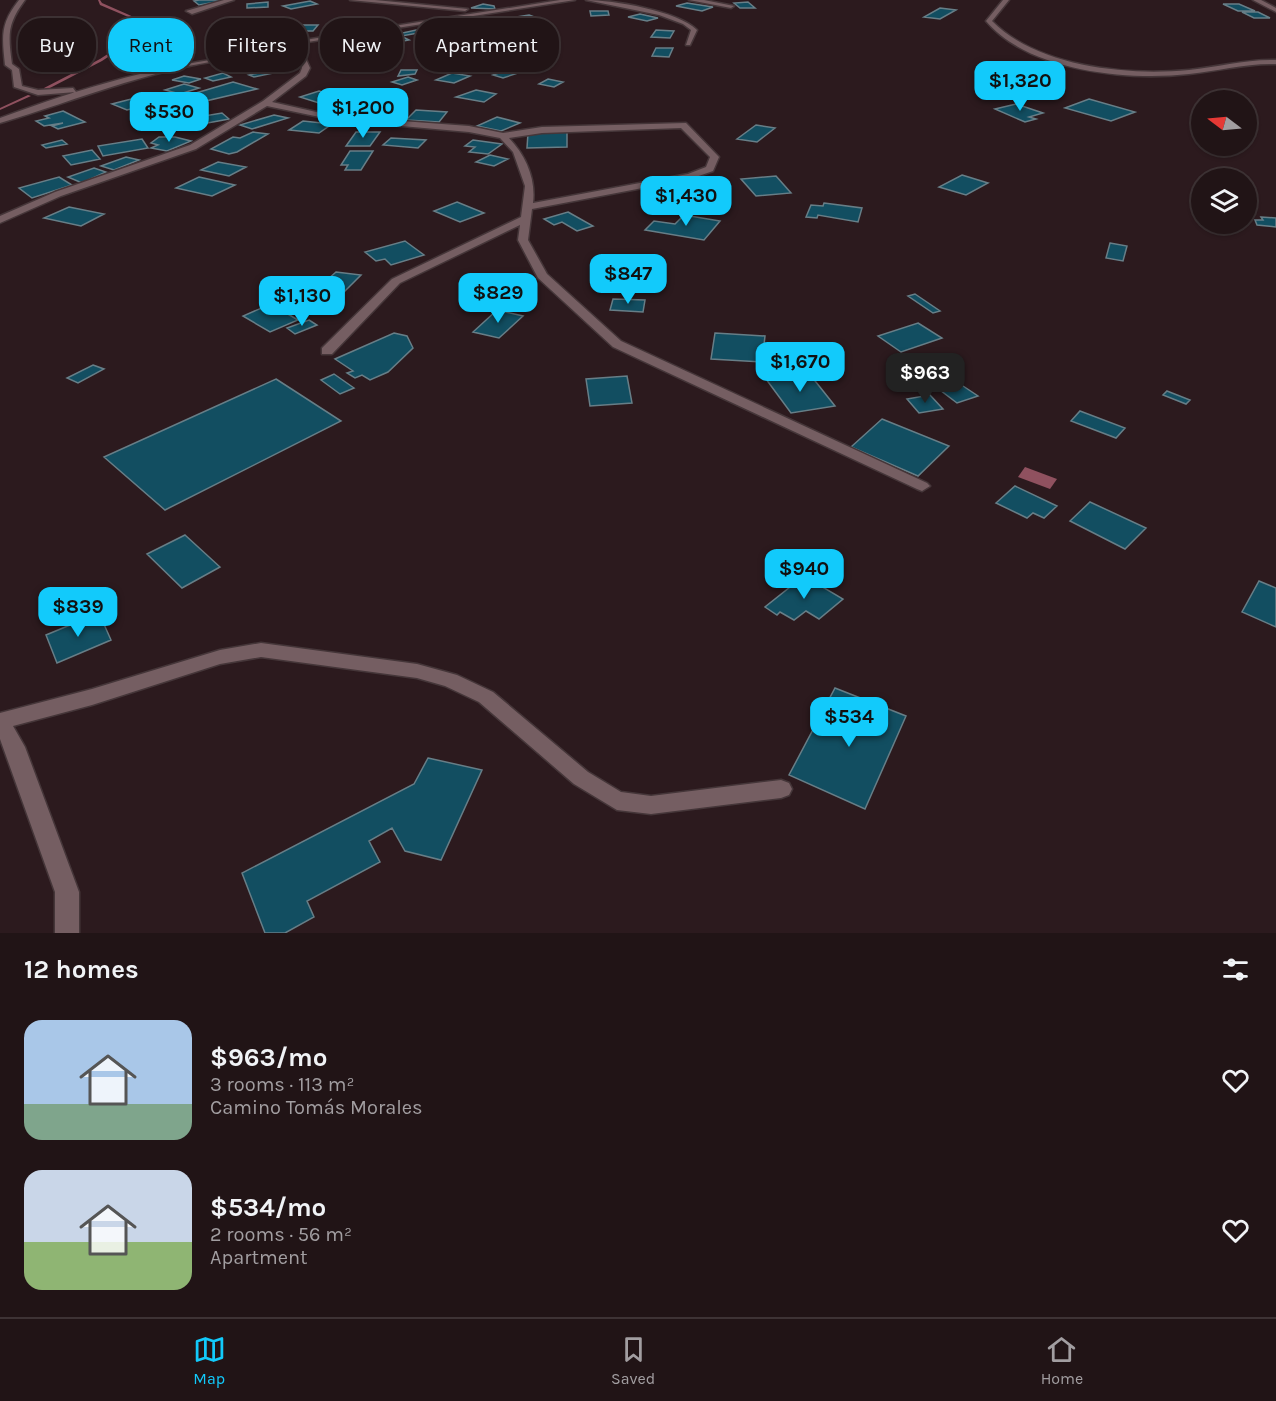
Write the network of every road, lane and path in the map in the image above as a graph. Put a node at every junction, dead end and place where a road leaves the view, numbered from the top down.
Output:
1 (22, 0) edge
2 (231, 0) edge
3 (352, 0) edge
4 (572, 0) edge
5 (589, 0) edge
6 (692, 0) edge
7 (1006, 0) edge
8 (1256, 0) edge
9 (731, 6) dead end
10 (1276, 10) edge
11 (192, 12) dead end
12 (485, 13) junction
13 (308, 39) edge
14 (688, 44) dead end
15 (6, 60) edge
16 (206, 60) joint
17 (1276, 62) edge
18 (0, 67) edge
19 (304, 72) edge
20 (266, 103) junction
21 (0, 121) edge
22 (503, 136) junction
23 (527, 213) junction
24 (0, 220) edge
25 (327, 351) dead end
26 (922, 486) dead end
27 (0, 721) edge
28 (781, 789) dead end
29 (67, 933) edge

1 - 15 street
2 - 11 street
3 - 12 street
4 - 12 street
5 - 14 street
6 - 9 street
7 - 17 street
8 - 10 street
12 - 13 street
15 - 16 street
15 - 18 street
16 - 21 street
19 - 20 street
20 - 22 street
20 - 24 street
22 - 23 street
22 - 23 street
23 - 25 street
23 - 26 street
27 - 28 street
27 - 29 street

